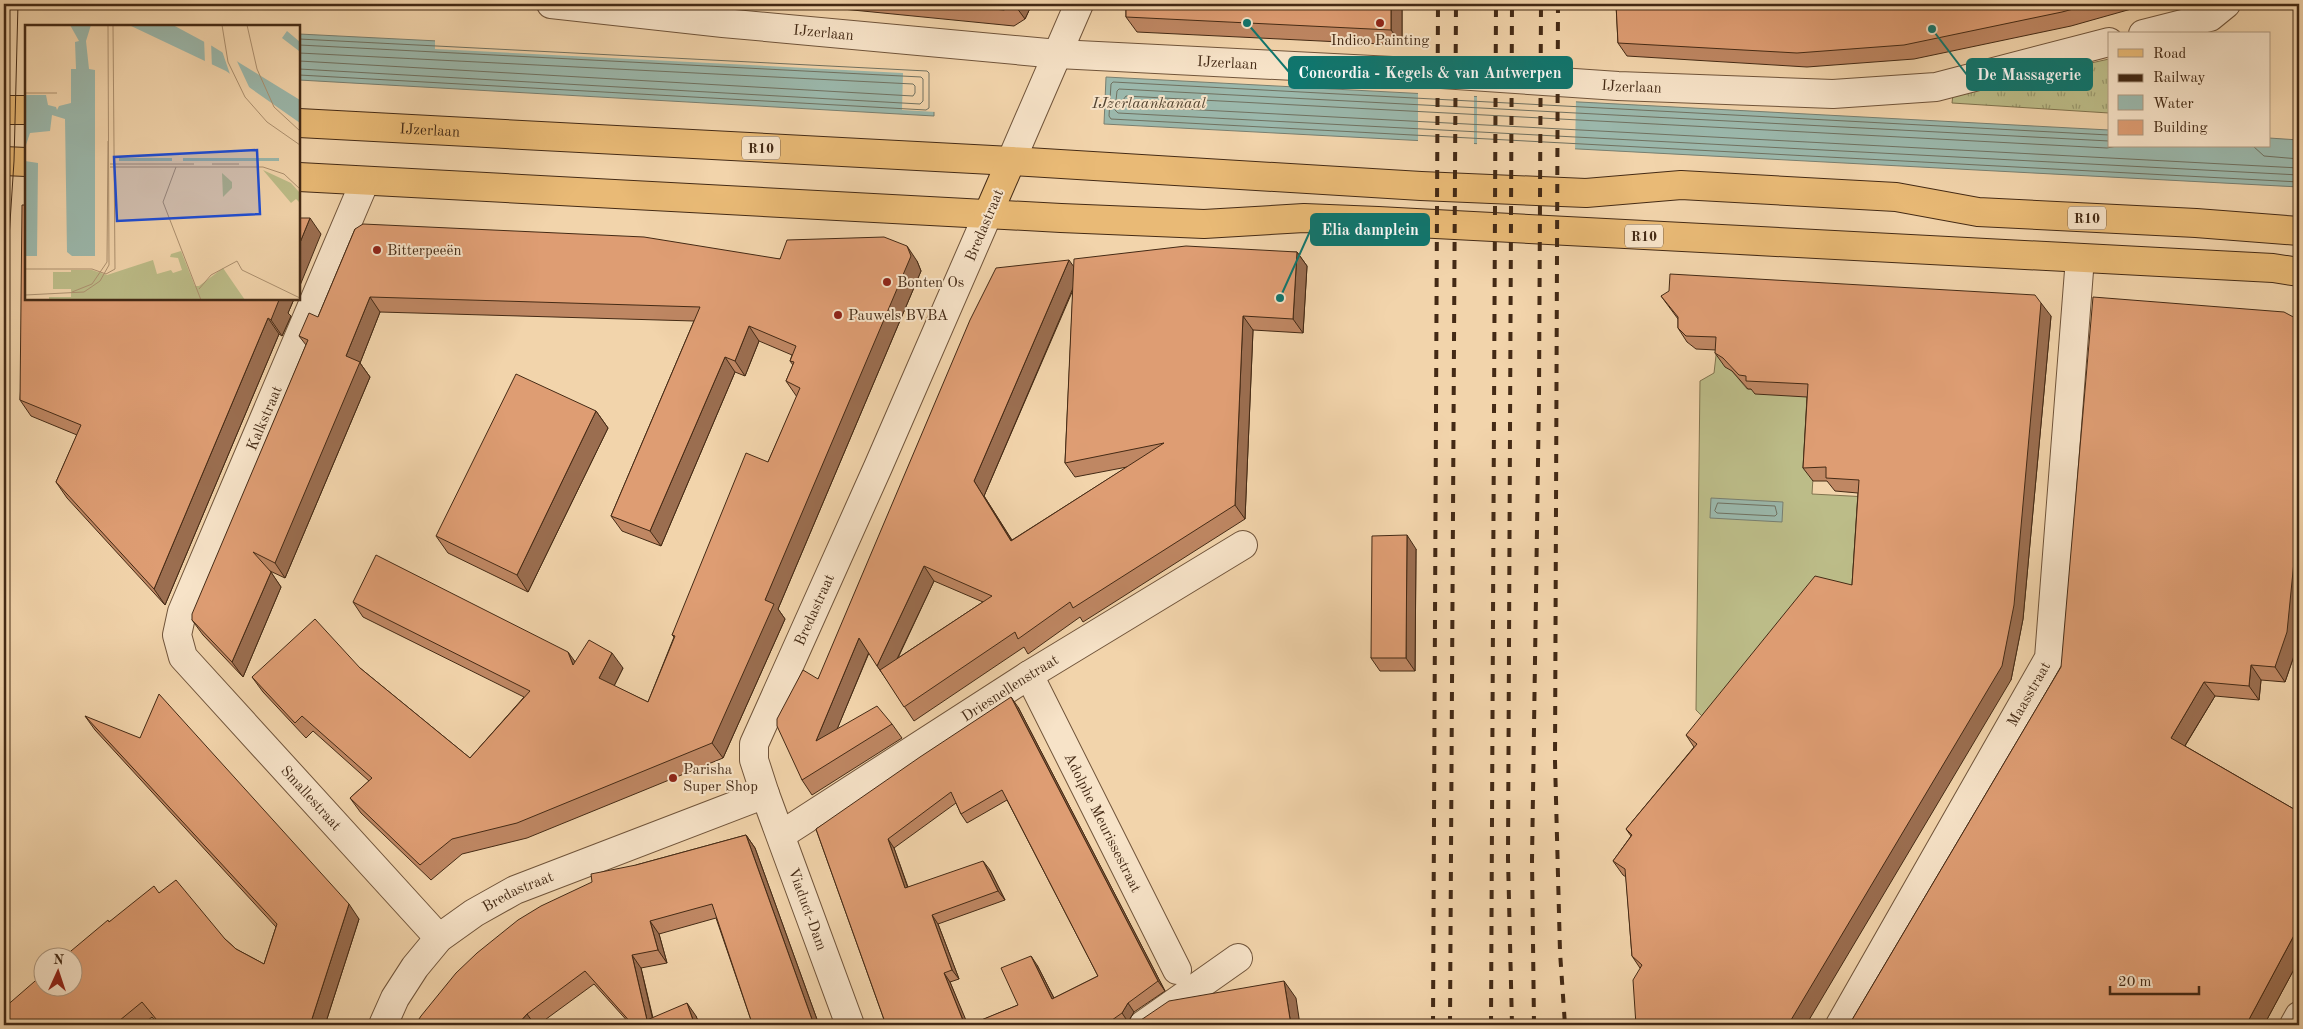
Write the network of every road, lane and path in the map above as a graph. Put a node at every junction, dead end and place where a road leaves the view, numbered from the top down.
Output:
1 (551, 4) edge
2 (1079, 4) edge
3 (2226, 4) edge
4 (2150, 32) edge
5 (2108, 42) edge
6 (1058, 54) junction
7 (4, 110) edge
8 (25, 110) edge
9 (300, 123) edge
10 (4, 161) edge
11 (25, 162) edge
12 (1011, 162) junction
13 (300, 178) edge
14 (365, 181) junction
15 (988, 214) junction
16 (2299, 231) edge
17 (2080, 258) junction
18 (2299, 272) edge
19 (1243, 545) dead end
20 (183, 657) joint
21 (1028, 675) junction
22 (764, 794) junction
23 (781, 835) junction
24 (439, 938) junction
25 (1238, 958) dead end
26 (1177, 970) dead end
27 (2299, 1016) edge
28 (383, 1025) edge
29 (850, 1025) edge
30 (1143, 1025) edge
31 (1840, 1025) edge
32 (2294, 1025) edge

1 - 6 street, IJzerlaan
2 - 6 street, Bredastraat
3 - 4 street
5 - 6 street, IJzerlaan
6 - 12 street, Bredastraat
7 - 8 main road
9 - 12 main road, IJzerlaan / R10
10 - 11 main road
12 - 15 main road, Bredastraat
12 - 16 main road, R10
13 - 14 main road, R10
14 - 15 main road, R10
14 - 20 street, Kalkstraat
15 - 17 main road, R10
15 - 22 street, Bredastraat
17 - 18 main road, R10
17 - 31 street, Maasstraat
19 - 21 street, Driesnellenstraat
20 - 24 street, Smallestraat
21 - 23 street, Driesnellenstraat
21 - 26 street, Adolphe Meurissestraat
22 - 23 street, Viaduct-Dam
22 - 24 street, Bredastraat
23 - 29 street, Viaduct-Dam
24 - 28 street, Bredastraat
25 - 30 street
27 - 32 street

